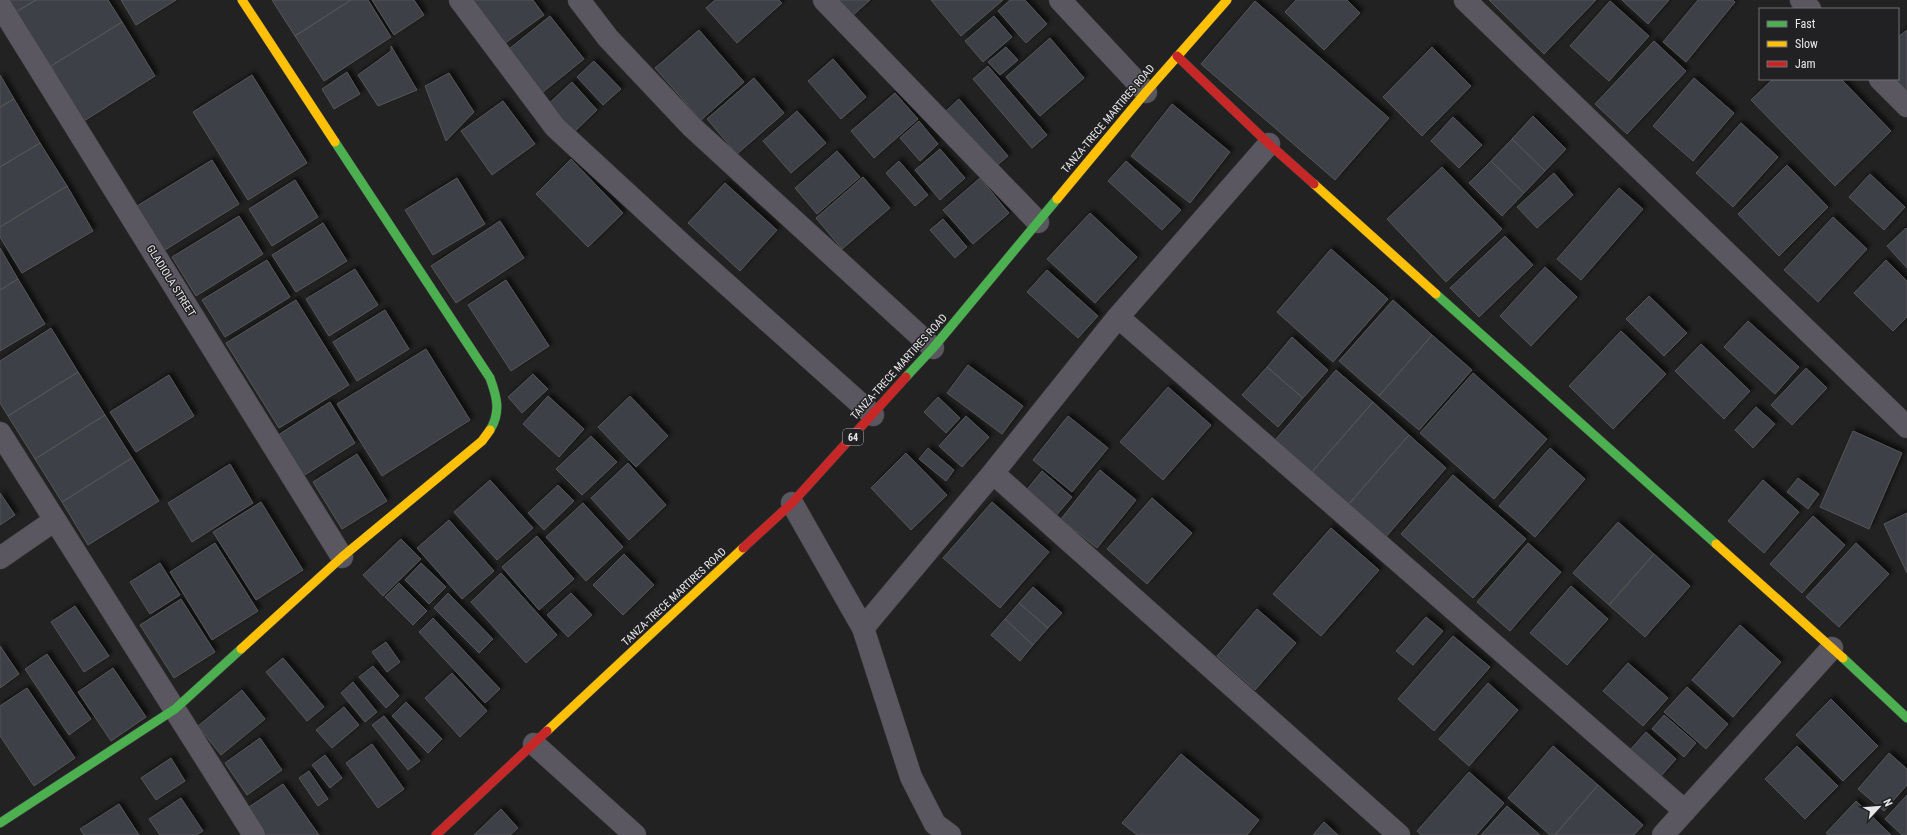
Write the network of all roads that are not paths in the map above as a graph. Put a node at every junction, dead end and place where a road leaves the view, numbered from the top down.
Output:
1 (242, 0) edge
2 (460, 0) edge
3 (579, 0) edge
4 (824, 0) edge
5 (1060, 0) edge
6 (1227, 0) edge
7 (1465, 0) edge
8 (1801, 0) edge
9 (0, 5) edge
10 (1809, 8) edge
11 (1177, 56) junction
12 (1881, 80) edge
13 (1146, 92) junction
14 (1907, 106) edge
15 (1269, 144) junction
16 (1038, 222) junction
17 (1118, 317) junction
18 (933, 348) junction
19 (873, 415) junction
20 (1907, 427) edge
21 (0, 433) edge
22 (993, 473) junction
23 (792, 503) junction
24 (55, 520) junction
25 (342, 557) junction
26 (0, 558) edge
27 (863, 628) junction
28 (1832, 648) junction
29 (174, 708) junction
30 (1907, 718) edge
31 (534, 744) junction
32 (1685, 811) junction
33 (0, 823) edge
34 (254, 835) edge
35 (436, 835) edge
36 (635, 835) edge
37 (950, 835) edge
38 (1399, 835) edge
39 (1663, 835) edge

1 - 25 street
2 - 19 street
3 - 18 street
4 - 16 street
5 - 13 street
6 - 11 street, TANZA-TRECE MARTIRES ROAD / 64
7 - 20 street
8 - 10 street
9 - 25 street, GLADIOLA STREET
11 - 13 street, TANZA-TRECE MARTIRES ROAD / 64
11 - 15 street
12 - 14 street
13 - 16 street, TANZA-TRECE MARTIRES ROAD / 64
15 - 17 street
15 - 28 street
16 - 18 street, TANZA-TRECE MARTIRES ROAD / 64
17 - 22 street
17 - 32 street
18 - 19 street, TANZA-TRECE MARTIRES ROAD / 64
19 - 23 street, TANZA-TRECE MARTIRES ROAD / 64
21 - 24 street
22 - 27 street
22 - 38 street
23 - 27 street
23 - 31 street, TANZA-TRECE MARTIRES ROAD / 64
24 - 26 street
24 - 29 street
25 - 29 street
27 - 37 street
28 - 30 street
28 - 32 street
29 - 33 street
29 - 34 street
31 - 35 street, TANZA-TRECE MARTIRES ROAD / 64
31 - 36 street
32 - 39 street

